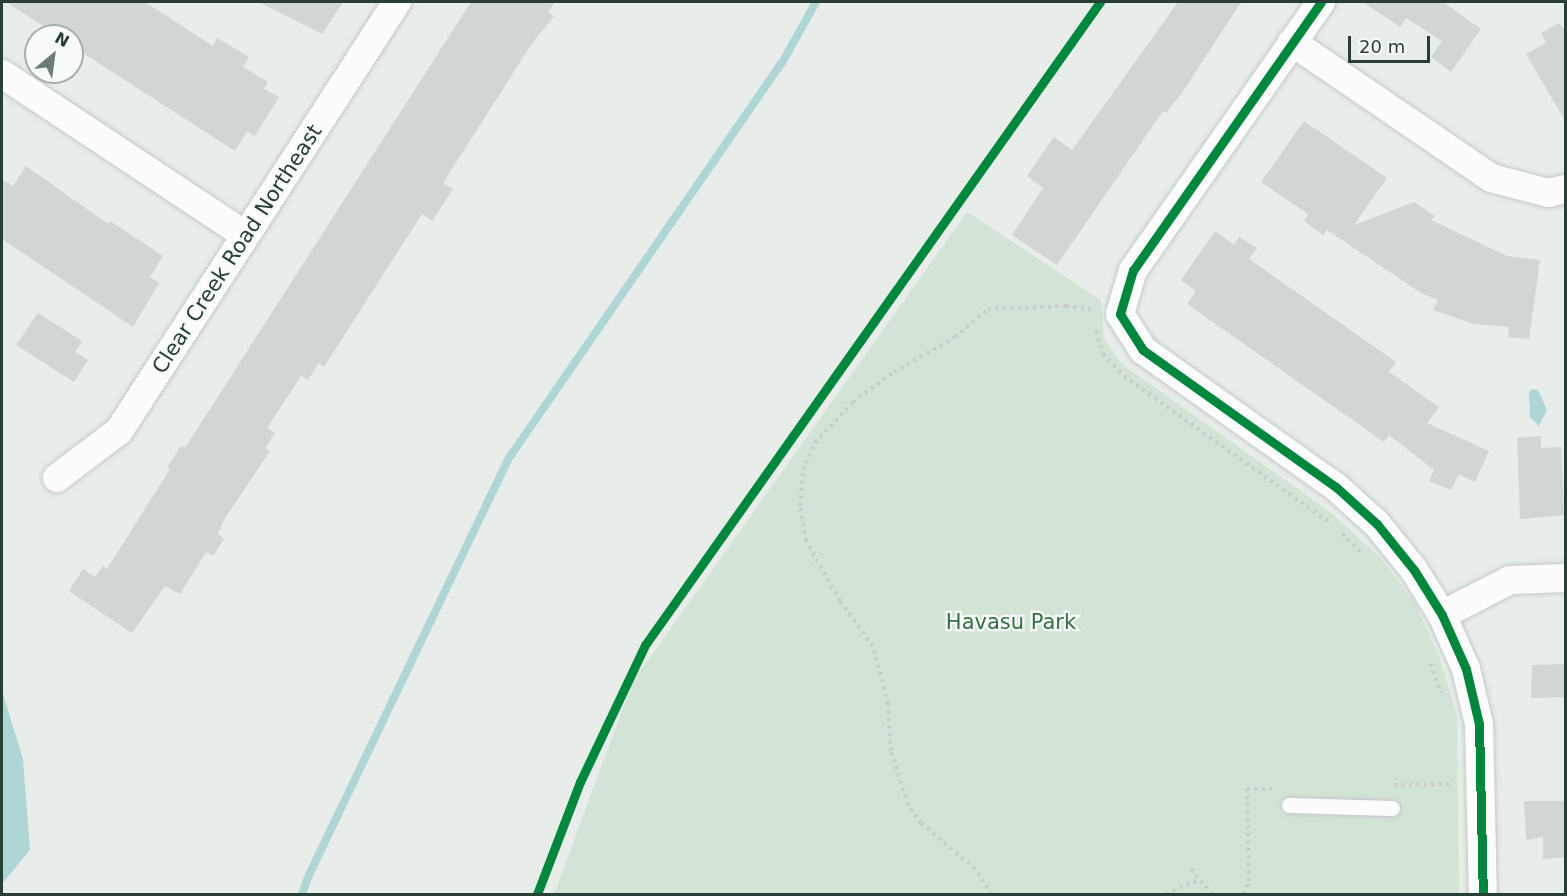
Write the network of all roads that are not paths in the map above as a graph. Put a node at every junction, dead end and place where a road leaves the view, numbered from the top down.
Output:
1 (397, 2) edge
2 (1321, 2) edge
3 (1292, 42) junction
4 (2, 74) edge
5 (1566, 189) edge
6 (245, 235) junction
7 (57, 478) dead end
8 (1566, 578) edge
9 (1442, 615) junction
10 (1289, 805) dead end
11 (1392, 808) dead end
12 (1483, 894) edge

1 - 6 street, Clear Creek Road Northeast
2 - 3 street
3 - 5 street
3 - 9 street
4 - 6 street
6 - 7 street, Clear Creek Road Northeast
8 - 9 street
9 - 12 street
10 - 11 lane

